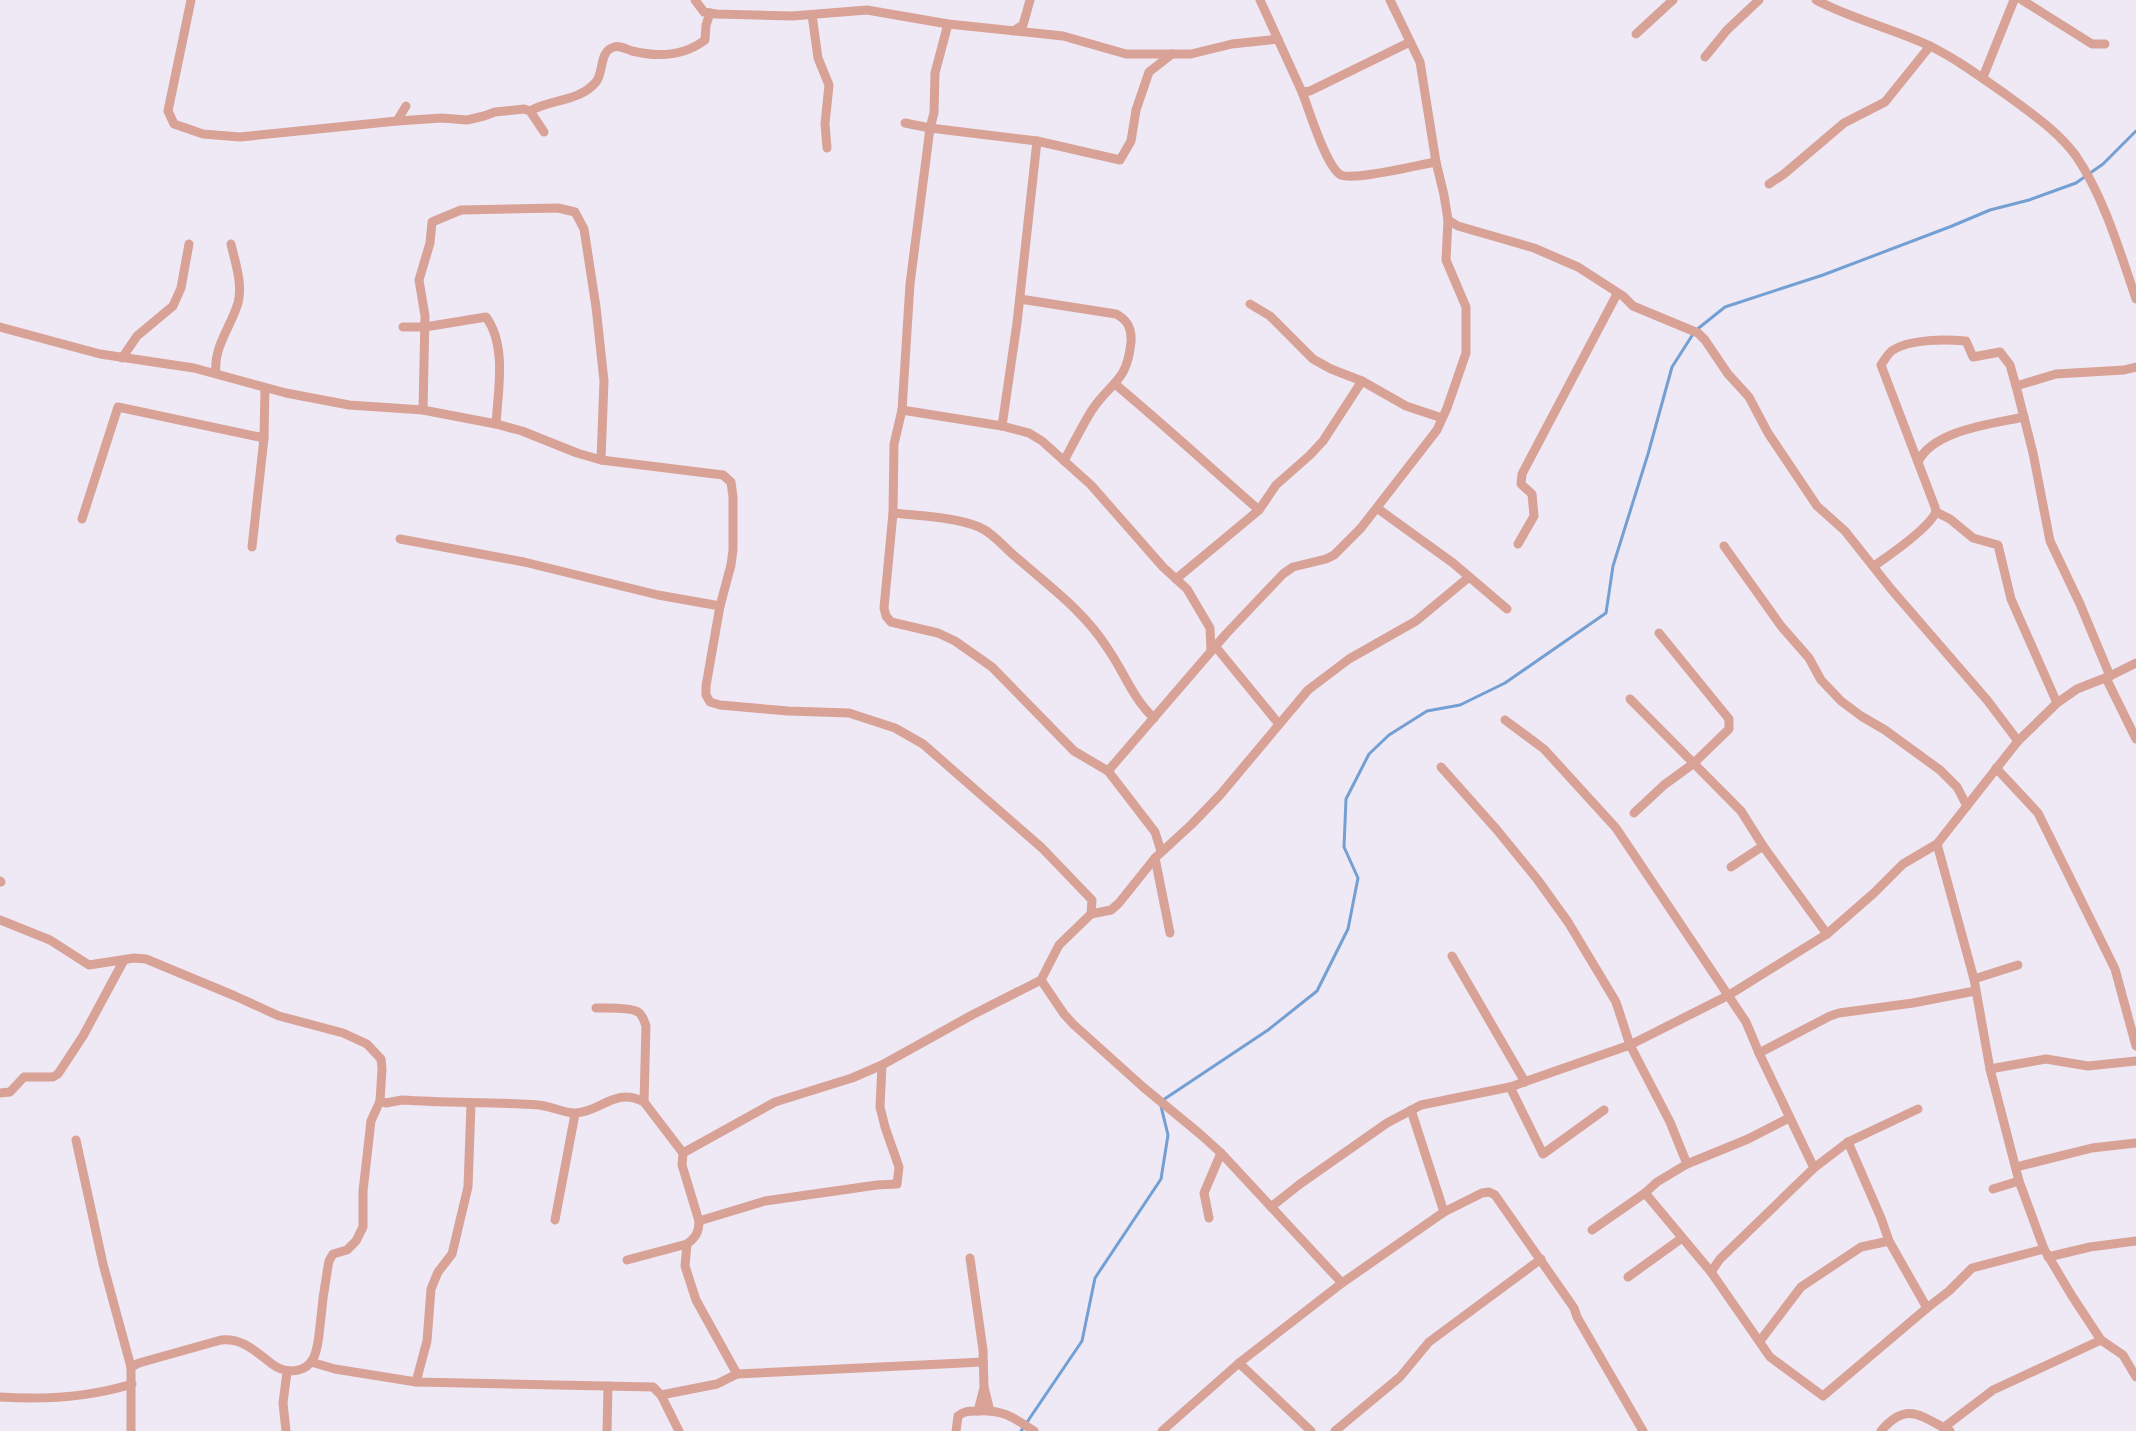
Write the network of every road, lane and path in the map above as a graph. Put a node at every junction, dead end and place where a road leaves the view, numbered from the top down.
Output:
1 (191, 0) edge
2 (695, 0) edge
3 (1030, 0) edge
4 (1260, 0) edge
5 (1390, 0) edge
6 (1673, 0) edge
7 (1759, 0) edge
8 (1816, 0) edge
9 (2014, 0) edge
10 (2022, 0) edge
11 (710, 13) junction
12 (812, 16) junction
13 (948, 24) junction
14 (1023, 25) junction
15 (1013, 31) junction
16 (1035, 33) junction
17 (1636, 34) dead end
18 (1278, 39) junction
19 (1410, 42) junction
20 (2105, 44) dead end
21 (1930, 46) junction
22 (1172, 54) junction
23 (1705, 57) dead end
24 (1983, 77) junction
25 (1302, 92) junction
26 (406, 106) dead end
27 (530, 111) junction
28 (396, 121) junction
29 (905, 123) dead end
30 (930, 128) junction
31 (544, 132) dead end
32 (1037, 141) junction
33 (827, 148) dead end
34 (1436, 162) junction
35 (1769, 184) dead end
36 (1448, 220) junction
37 (189, 244) dead end
38 (231, 244) dead end
39 (1617, 294) junction
40 (1020, 299) junction
41 (2136, 299) edge
42 (1250, 304) dead end
43 (0, 327) edge
44 (403, 327) dead end
45 (425, 327) junction
46 (122, 358) junction
47 (2136, 367) edge
48 (216, 373) junction
49 (1362, 380) junction
50 (1115, 384) junction
51 (2016, 386) junction
52 (266, 388) junction
53 (423, 410) junction
54 (902, 410) junction
55 (2024, 417) junction
56 (1442, 418) junction
57 (496, 424) junction
58 (1002, 426) junction
59 (264, 438) junction
60 (601, 460) junction
61 (1064, 461) junction
62 (1918, 462) junction
63 (1377, 508) junction
64 (1259, 510) junction
65 (1936, 512) junction
66 (893, 513) junction
67 (82, 519) dead end
68 (400, 539) dead end
69 (1518, 544) dead end
70 (1724, 546) dead end
71 (252, 547) dead end
72 (1874, 566) junction
73 (1469, 577) junction
74 (1176, 579) junction
75 (720, 606) junction
76 (1507, 609) dead end
77 (1210, 628) junction
78 (1659, 633) dead end
79 (1226, 634) junction
80 (1213, 648) junction
81 (2136, 662) edge
82 (2108, 677) junction
83 (1630, 699) dead end
84 (2057, 703) junction
85 (1154, 718) junction
86 (1505, 720) dead end
87 (1278, 724) junction
88 (2136, 739) edge
89 (2018, 741) junction
90 (1694, 763) junction
91 (1441, 767) dead end
92 (1996, 768) junction
93 (1108, 771) junction
94 (1967, 806) junction
95 (1634, 813) dead end
96 (1937, 844) junction
97 (1763, 846) junction
98 (1158, 854) junction
99 (1732, 867) dead end
100 (1091, 914) junction
101 (0, 920) edge
102 (1170, 933) dead end
103 (1827, 934) junction
104 (1452, 956) dead end
105 (124, 960) junction
106 (2018, 965) dead end
107 (1974, 979) junction
108 (1041, 980) junction
109 (1975, 991) junction
110 (1729, 995) junction
111 (596, 1008) dead end
112 (1630, 1045) junction
113 (2136, 1046) edge
114 (1759, 1053) junction
115 (2136, 1061) edge
116 (882, 1065) junction
117 (1990, 1069) junction
118 (1525, 1082) junction
119 (1510, 1087) junction
120 (0, 1093) edge
121 (380, 1102) junction
122 (644, 1102) junction
123 (471, 1104) junction
124 (1918, 1109) dead end
125 (1411, 1110) junction
126 (1604, 1110) dead end
127 (575, 1114) junction
128 (1789, 1118) junction
129 (76, 1140) dead end
130 (1848, 1142) junction
131 (2136, 1143) edge
132 (683, 1153) junction
133 (1220, 1153) junction
134 (1688, 1164) junction
135 (2016, 1167) junction
136 (1814, 1168) junction
137 (2019, 1181) junction
138 (1993, 1189) dead end
139 (1645, 1193) junction
140 (1271, 1207) junction
141 (1444, 1212) junction
142 (1209, 1218) dead end
143 (555, 1220) dead end
144 (699, 1221) junction
145 (1592, 1230) dead end
146 (1682, 1238) junction
147 (1889, 1241) junction
148 (2136, 1241) edge
149 (687, 1244) junction
150 (2046, 1253) junction
151 (970, 1258) dead end
152 (1541, 1259) junction
153 (626, 1260) dead end
154 (1711, 1272) junction
155 (1628, 1277) dead end
156 (1342, 1283) junction
157 (1927, 1308) junction
158 (2101, 1340) junction
159 (1760, 1341) junction
160 (311, 1362) junction
161 (984, 1362) junction
162 (1239, 1363) junction
163 (131, 1367) junction
164 (287, 1372) junction
165 (737, 1374) junction
166 (2136, 1377) edge
167 (416, 1382) junction
168 (132, 1384) junction
169 (608, 1386) junction
170 (984, 1387) junction
171 (662, 1395) junction
172 (0, 1397) edge
173 (978, 1411) junction
174 (990, 1411) junction
175 (1947, 1429) edge
176 (132, 1431) edge
177 (286, 1431) edge
178 (607, 1431) edge
179 (679, 1431) edge
180 (956, 1431) edge
181 (1034, 1431) edge
182 (1162, 1431) edge
183 (1311, 1431) edge
184 (1335, 1431) edge
185 (1643, 1431) edge
186 (1881, 1431) edge

1 - 28 street
2 - 11 street
3 - 14 street
4 - 18 street
5 - 19 street
6 - 17 street
7 - 23 street
8 - 21 street
9 - 24 street
10 - 20 street
11 - 12 street
11 - 27 street
12 - 13 street
12 - 33 street
13 - 15 street
13 - 30 street
14 - 15 street
14 - 16 street
15 - 16 street
16 - 22 street
18 - 22 street
18 - 25 street
19 - 25 street
19 - 34 street
21 - 24 street
21 - 35 street
22 - 32 street
24 - 41 street
25 - 34 street
26 - 28 street
27 - 28 street
27 - 31 street
29 - 30 street
30 - 32 street
30 - 54 street
32 - 40 street
34 - 36 street
36 - 39 street
36 - 56 street
37 - 46 street
38 - 48 street
39 - 69 street
39 - 72 street
40 - 50 street
40 - 58 street
42 - 49 street
43 - 46 street
44 - 45 street
45 - 53 street
45 - 57 street
45 - 60 street
46 - 48 street
47 - 51 street
48 - 52 street
49 - 56 street
49 - 64 street
50 - 61 street
50 - 64 street
51 - 55 street
51 - 62 street
52 - 53 street
52 - 59 street
53 - 57 street
54 - 58 street
54 - 66 street
55 - 62 street
55 - 82 street
56 - 63 street
57 - 60 street
58 - 61 street
59 - 67 street
59 - 71 street
60 - 75 street
61 - 74 street
62 - 65 street
63 - 73 street
63 - 79 street
64 - 74 street
65 - 72 street
65 - 84 street
66 - 85 street
66 - 93 street
68 - 75 street
70 - 94 street
72 - 89 street
73 - 76 street
73 - 87 street
74 - 77 street
75 - 100 street
77 - 79 street
77 - 80 street
78 - 90 street
79 - 80 street
80 - 85 street
80 - 87 street
81 - 82 street
82 - 84 street
82 - 88 street
83 - 90 street
84 - 89 street
85 - 93 street
86 - 110 street
87 - 98 street
89 - 92 street
90 - 95 street
90 - 97 street
91 - 112 street
92 - 94 street
92 - 113 street
93 - 98 street
94 - 96 street
96 - 103 street
96 - 107 street
97 - 99 street
97 - 103 street
98 - 100 street
98 - 102 street
100 - 108 street
101 - 105 street
103 - 110 street
104 - 118 street
105 - 120 street
105 - 121 street
106 - 107 street
107 - 109 street
108 - 116 street
108 - 133 street
109 - 114 street
109 - 117 street
110 - 112 street
110 - 114 street
111 - 122 street
112 - 118 street
112 - 134 street
114 - 128 street
115 - 117 street
116 - 132 street
116 - 144 street
117 - 135 street
118 - 119 street
119 - 125 street
119 - 126 street
121 - 123 street
121 - 160 street
122 - 127 street
122 - 132 street
123 - 127 street
123 - 167 street
124 - 130 street
125 - 140 street
125 - 141 street
127 - 143 street
128 - 134 street
128 - 136 street
129 - 163 street
130 - 136 street
130 - 147 street
131 - 135 street
132 - 144 street
133 - 140 street
133 - 142 street
134 - 139 street
135 - 137 street
136 - 154 street
137 - 138 street
137 - 150 street
139 - 145 street
139 - 146 street
140 - 156 street
141 - 152 street
141 - 156 street
144 - 149 street
146 - 154 street
146 - 155 street
147 - 157 street
147 - 159 street
148 - 150 street
149 - 153 street
149 - 165 street
150 - 157 street
150 - 158 street
151 - 161 street
152 - 184 street
152 - 185 street
154 - 159 street
156 - 162 street
157 - 159 street
158 - 166 street
158 - 175 street
160 - 164 street
160 - 167 street
161 - 165 street
161 - 170 street
162 - 182 street
162 - 183 street
163 - 164 street
163 - 168 street
164 - 177 street
165 - 171 street
167 - 169 street
168 - 172 street
168 - 176 street
169 - 171 street
169 - 178 street
170 - 173 street
170 - 174 street
171 - 179 street
173 - 174 street
173 - 180 street
174 - 181 street
175 - 186 street

